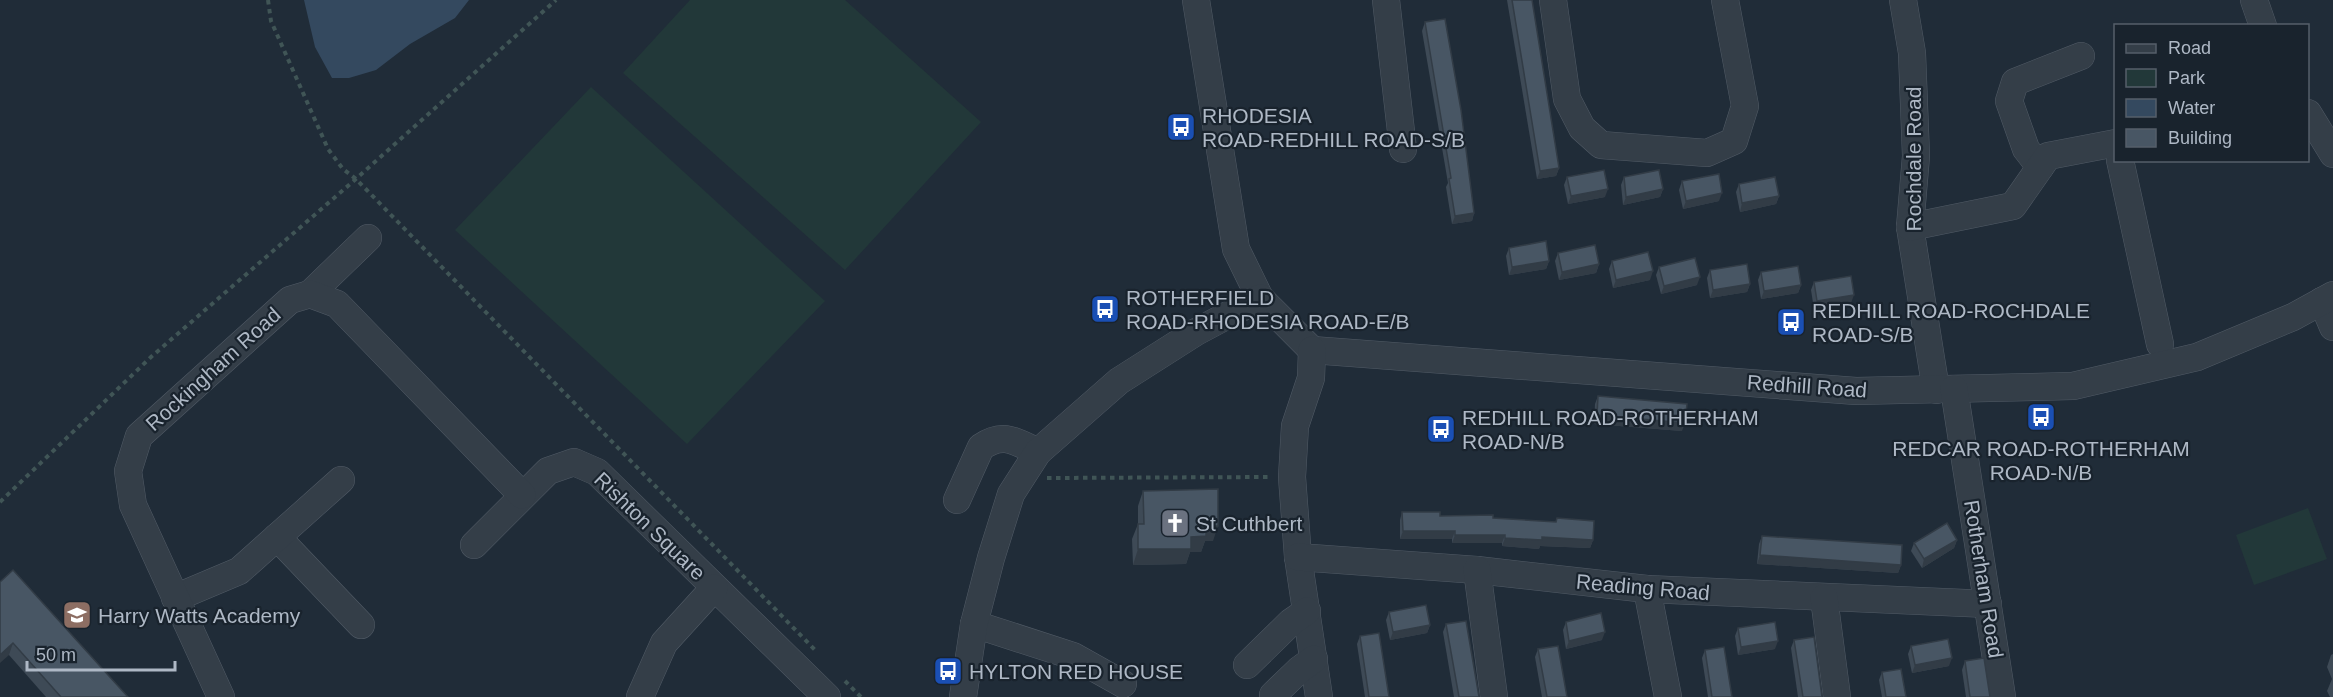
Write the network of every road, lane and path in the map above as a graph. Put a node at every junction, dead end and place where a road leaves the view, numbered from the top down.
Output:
1 (268, 0) edge
2 (556, 0) edge
3 (1196, 0) edge
4 (1386, 0) edge
5 (1553, 0) edge
6 (1725, 0) edge
7 (1903, 0) edge
8 (2254, 0) edge
9 (2262, 24) edge
10 (2081, 56) dead end
11 (2309, 116) edge
12 (2114, 143) edge
13 (1403, 149) dead end
14 (2333, 154) edge
15 (2120, 162) edge
16 (2040, 167) junction
17 (356, 179) junction
18 (1910, 227) junction
19 (368, 238) dead end
20 (309, 294) junction
21 (1260, 298) junction
22 (2327, 298) edge
23 (2333, 327) edge
24 (2160, 344) dead end
25 (1312, 350) junction
26 (1945, 389) junction
27 (1038, 452) junction
28 (1292, 477) junction
29 (1022, 478) junction
30 (341, 480) dead end
31 (522, 495) junction
32 (957, 500) dead end
33 (0, 502) edge
34 (277, 537) junction
35 (474, 545) dead end
36 (1299, 556) junction
37 (1477, 570) junction
38 (714, 588) junction
39 (1647, 589) junction
40 (175, 598) junction
41 (1824, 598) junction
42 (1988, 604) junction
43 (1307, 611) junction
44 (974, 624) junction
45 (361, 625) dead end
46 (820, 654) dead end
47 (1247, 665) dead end
48 (1316, 676) edge
49 (1123, 684) dead end
50 (836, 688) edge
51 (1279, 696) edge
52 (221, 697) edge
53 (640, 697) edge
54 (861, 697) edge
55 (963, 697) edge
56 (1494, 697) edge
57 (1668, 697) edge
58 (1837, 697) edge
59 (2002, 697) edge

1 - 17 path
2 - 17 path
3 - 21 street
4 - 13 street
5 - 6 street
7 - 18 street, Rochdale Road
8 - 9 street
10 - 16 street
11 - 14 street
12 - 16 street
15 - 24 street
16 - 18 street
17 - 33 path
17 - 46 path
18 - 26 street, Rochdale Road
19 - 20 street, Rockingham Road
20 - 31 street
20 - 40 street, Rockingham Road
21 - 25 street
21 - 27 street
22 - 23 street
22 - 26 street, Redhill Road
25 - 26 street, Redhill Road
25 - 28 street
26 - 42 street, Rotherham Road
27 - 29 street
27 - 32 street
28 - 29 path
28 - 36 street
29 - 44 street
30 - 34 street
31 - 35 street, Rishton Square
31 - 38 street, Rishton Square
34 - 40 street
34 - 45 street
36 - 37 street, Reading Road
36 - 43 street
37 - 39 street, Reading Road
37 - 56 street
38 - 50 street, Rishton Square
38 - 53 street, Rishton Square
39 - 41 street, Reading Road
39 - 57 street
40 - 52 street, Rockingham Road
41 - 42 street, Reading Road
41 - 58 street
42 - 59 street, Rotherham Road
43 - 47 street
43 - 48 street
44 - 49 street
44 - 55 street
48 - 51 street
50 - 54 path

